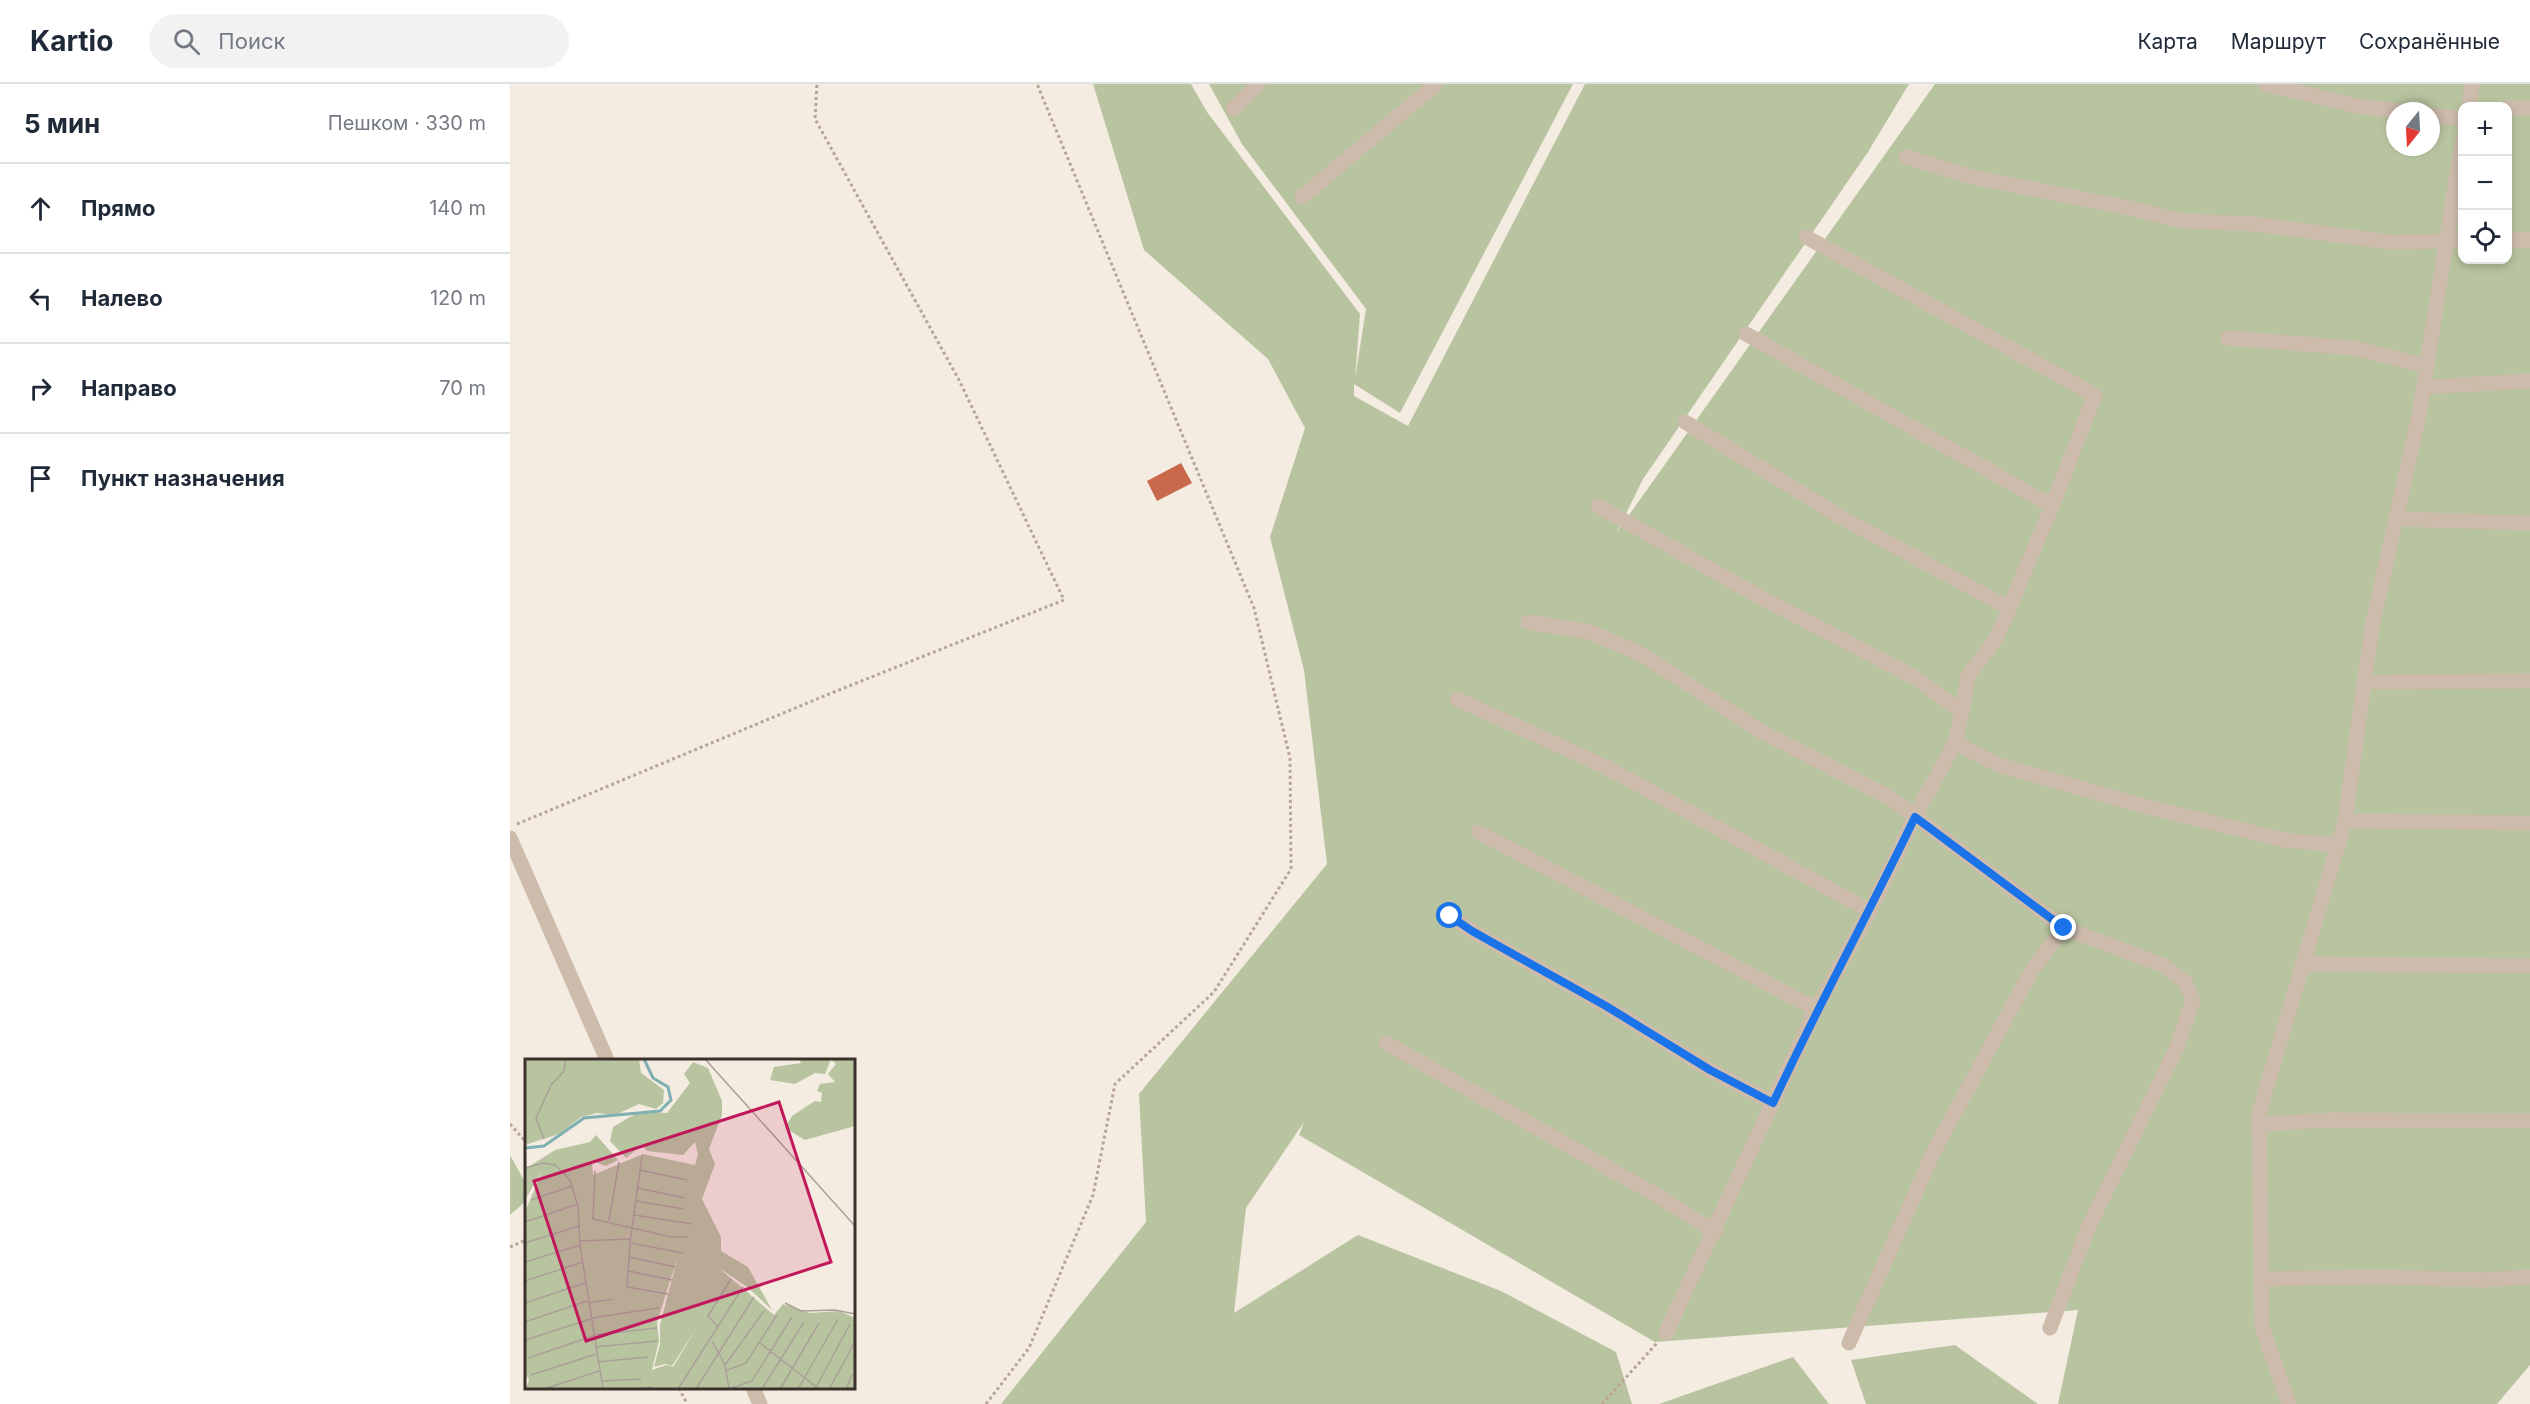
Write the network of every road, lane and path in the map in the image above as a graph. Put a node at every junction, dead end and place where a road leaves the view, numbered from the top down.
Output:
1 (817, 84) edge
2 (1037, 84) edge
3 (1258, 84) edge
4 (1436, 84) edge
5 (2265, 84) edge
6 (2472, 84) edge
7 (2470, 102) edge
8 (1233, 108) dead end
9 (2512, 108) edge
10 (2530, 108) edge
11 (2386, 109) edge
12 (2440, 116) edge
13 (2458, 118) edge
14 (2460, 156) edge
15 (1906, 157) dead end
16 (1302, 197) dead end
17 (1806, 237) dead end
18 (2512, 240) edge
19 (2530, 240) edge
20 (2458, 241) edge
21 (2445, 242) junction
22 (1746, 334) dead end
23 (2228, 338) dead end
24 (2427, 366) junction
25 (2530, 381) edge
26 (2424, 387) junction
27 (1684, 422) dead end
28 (1598, 506) dead end
29 (2052, 506) junction
30 (2396, 519) junction
31 (2530, 523) edge
32 (2009, 609) junction
33 (1528, 622) dead end
34 (2530, 681) edge
35 (2364, 682) junction
36 (1457, 699) dead end
37 (1962, 712) junction
38 (1955, 743) junction
39 (1915, 817) junction
40 (2345, 821) junction
41 (2530, 824) edge
42 (510, 828) edge
43 (1478, 832) dead end
44 (510, 838) edge
45 (2337, 845) junction
46 (1870, 911) junction
47 (1450, 916) dead end
48 (2064, 928) junction
49 (2302, 964) junction
50 (2530, 966) edge
51 (1816, 1009) junction
52 (1386, 1043) dead end
53 (607, 1059) edge
54 (1773, 1103) junction
55 (2530, 1121) edge
56 (510, 1124) edge
57 (2260, 1124) junction
58 (525, 1141) edge
59 (1715, 1232) junction
60 (525, 1240) edge
61 (510, 1247) edge
62 (2530, 1277) edge
63 (2262, 1279) junction
64 (2050, 1328) dead end
65 (1666, 1333) joint
66 (1850, 1343) dead end
67 (680, 1389) edge
68 (753, 1389) edge
69 (687, 1404) edge
70 (760, 1404) edge
71 (986, 1404) edge
72 (1602, 1404) edge
73 (2289, 1404) edge

1 - 42 path
2 - 71 path
3 - 8 street
4 - 16 street
5 - 11 street
6 - 7 street
9 - 10 street
12 - 13 street
14 - 21 street
15 - 21 street
17 - 29 street
18 - 19 street
20 - 21 street
21 - 24 street
22 - 29 street
23 - 24 street
24 - 26 street
25 - 26 street
26 - 30 street
27 - 32 street
28 - 37 street
29 - 32 street
30 - 31 street
30 - 35 street
32 - 37 street
33 - 39 street
34 - 35 street
35 - 40 street
36 - 46 street
37 - 38 street
38 - 39 street
38 - 45 street
39 - 46 street
39 - 48 street
40 - 41 street
40 - 45 street
43 - 51 street
44 - 53 street
45 - 49 street
46 - 51 street
47 - 54 street
48 - 64 street
48 - 66 street
49 - 50 street
49 - 57 street
51 - 54 street
52 - 59 street
54 - 59 street
55 - 57 street
56 - 58 path
57 - 63 street
59 - 65 street
60 - 61 path
62 - 63 street
63 - 73 street
65 - 72 path
67 - 69 path
68 - 70 street

